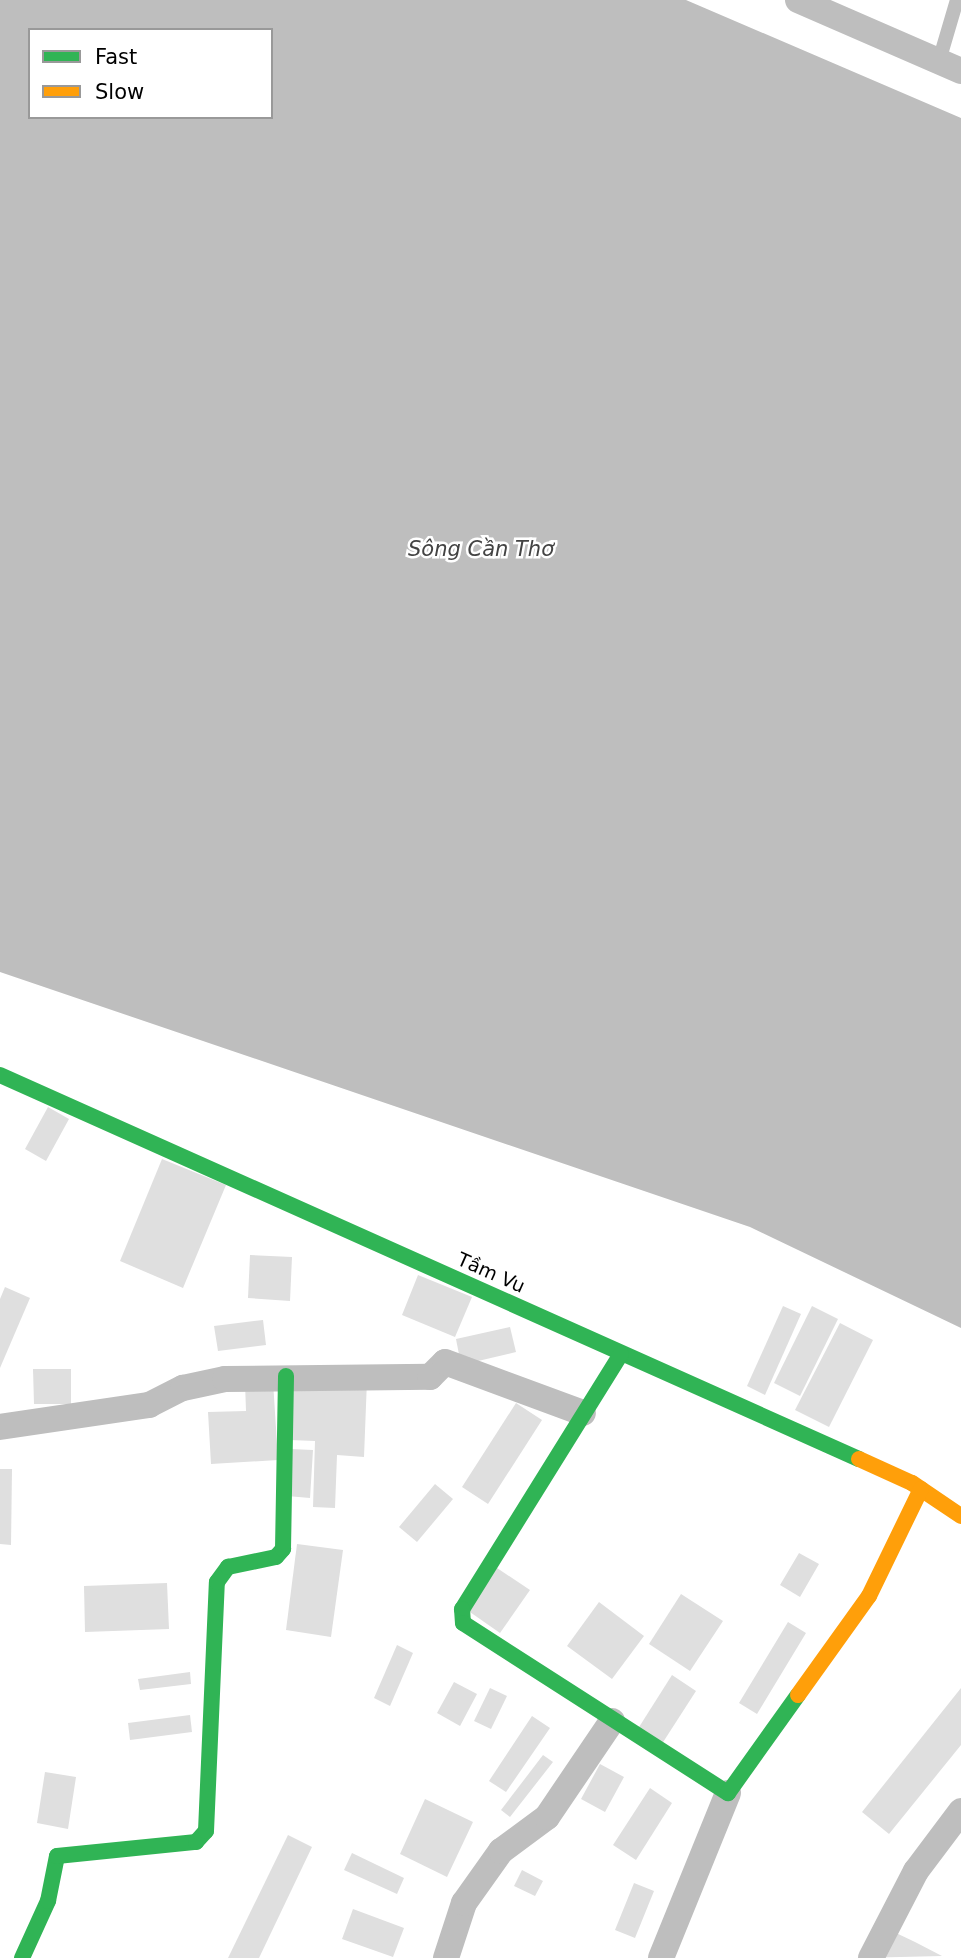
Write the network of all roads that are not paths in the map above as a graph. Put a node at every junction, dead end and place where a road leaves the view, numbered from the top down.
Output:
1 (798, 0) edge
2 (957, 0) edge
3 (950, 66) edge
4 (0, 1075) edge
5 (621, 1354) junction
6 (286, 1376) junction
7 (583, 1413) junction
8 (0, 1427) edge
9 (921, 1489) junction
10 (961, 1516) edge
11 (612, 1721) junction
12 (728, 1793) junction
13 (961, 1811) edge
14 (22, 1958) edge
15 (446, 1958) edge
16 (662, 1958) edge
17 (871, 1958) edge

1 - 3 street
2 - 3 lane
4 - 5 street, Tầm Vu
5 - 7 street
5 - 9 street, Tầm Vu
6 - 7 street
6 - 8 street
6 - 14 street
7 - 11 street
9 - 10 street, Tầm Vu
9 - 12 street
11 - 12 street
11 - 15 street
12 - 16 street
13 - 17 street

